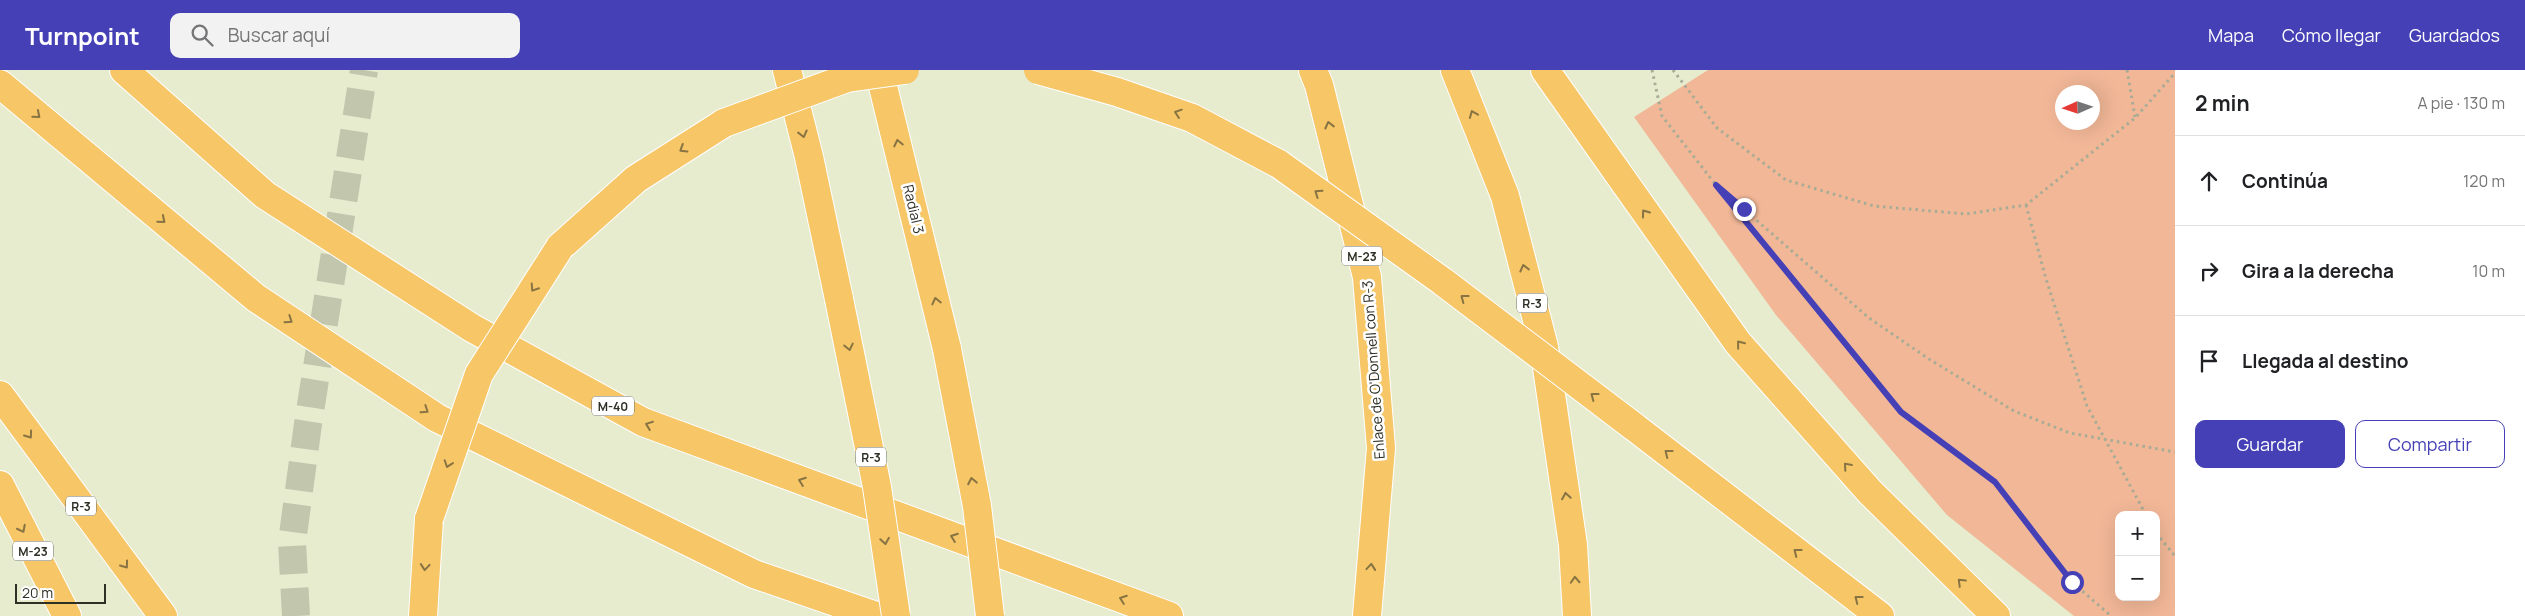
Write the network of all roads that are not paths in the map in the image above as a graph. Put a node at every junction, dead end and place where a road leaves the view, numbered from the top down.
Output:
1 (124, 70) edge
2 (787, 70) edge
3 (880, 70) edge
4 (905, 70) edge
5 (1038, 70) edge
6 (1313, 70) edge
7 (1455, 70) edge
8 (1545, 70) edge
9 (0, 84) edge
10 (0, 395) edge
11 (0, 486) edge
12 (67, 616) edge
13 (162, 616) edge
14 (423, 616) edge
15 (876, 616) edge
16 (896, 616) edge
17 (990, 616) edge
18 (1169, 616) edge
19 (1367, 616) edge
20 (1577, 616) edge
21 (1880, 616) edge
22 (1996, 616) edge

18 -> 1 highway, M-40
2 -> 16 highway, R-3, bridge
17 -> 3 highway, Radial 3, bridge
4 -> 14 highway, bridge
21 -> 5 highway, bridge
19 -> 6 highway, Enlace de O'Donnell con R-3 / M-23
20 -> 7 highway, R-3
22 -> 8 highway
9 -> 15 highway
10 -> 13 highway, R-3
11 -> 12 highway, M-23

